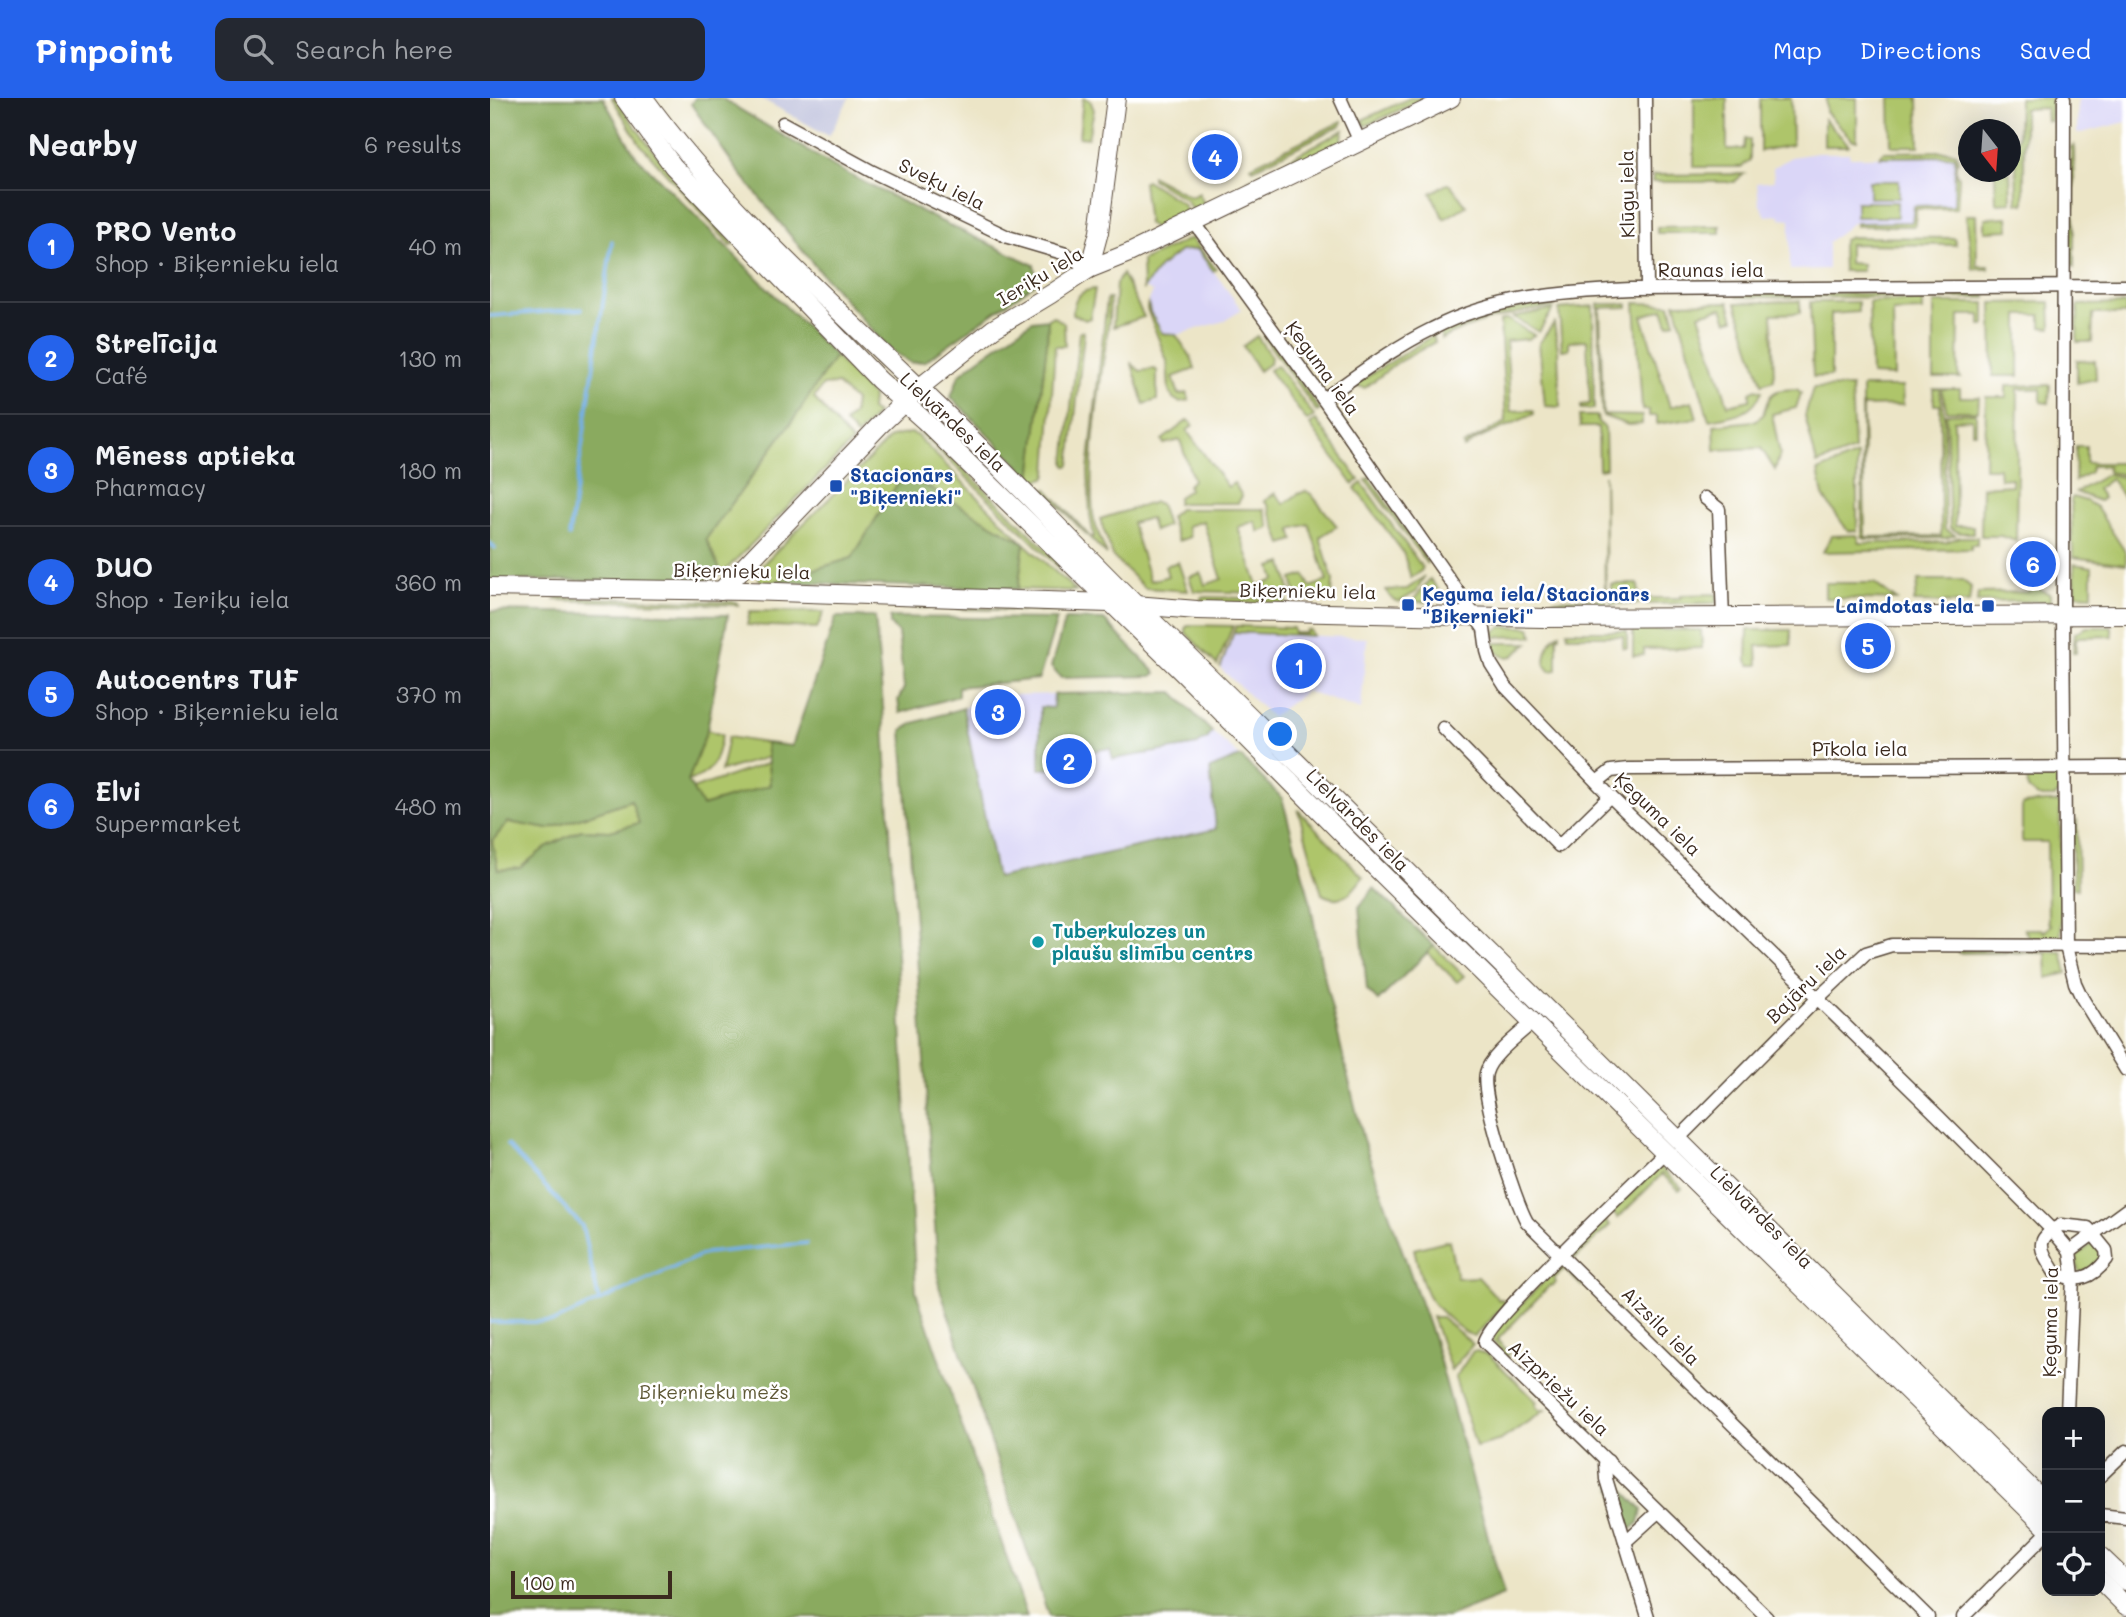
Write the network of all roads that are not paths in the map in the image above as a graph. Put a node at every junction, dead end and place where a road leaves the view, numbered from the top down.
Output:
1 (624, 98) edge
2 (644, 98) edge
3 (1116, 98) edge
4 (1340, 98) edge
5 (1451, 98) edge
6 (1645, 98) edge
7 (2064, 98) edge
8 (783, 123) dead end
9 (1360, 142) junction
10 (1194, 222) junction
11 (1089, 269) junction
12 (2126, 286) edge
13 (2064, 287) junction
14 (1647, 289) junction
15 (919, 388) junction
16 (1323, 399) junction
17 (904, 402) junction
18 (1705, 498) dead end
19 (490, 587) edge
20 (721, 591) junction
21 (1110, 603) junction
22 (1138, 606) junction
23 (2126, 615) edge
24 (2063, 616) junction
25 (1476, 617) junction
26 (1723, 618) junction
27 (1246, 725) junction
28 (1443, 728) dead end
29 (2126, 767) edge
30 (2064, 768) junction
31 (1597, 782) junction
32 (1610, 796) junction
33 (2066, 946) junction
34 (2126, 946) edge
35 (1818, 998) junction
36 (1546, 1009) junction
37 (1533, 1022) junction
38 (2126, 1070) edge
39 (1672, 1145) junction
40 (2126, 1210) edge
41 (2052, 1230) junction
42 (2095, 1233) junction
43 (2070, 1251) junction
44 (1562, 1255) junction
45 (2073, 1276) junction
46 (1485, 1342) joint
47 (2067, 1407) edge
48 (2126, 1451) edge
49 (1608, 1461) junction
50 (2105, 1471) edge
51 (2041, 1502) edge
52 (1658, 1512) junction
53 (2105, 1515) edge
54 (2126, 1518) edge
55 (2045, 1533) edge
56 (1625, 1542) junction
57 (2105, 1561) edge
58 (2126, 1581) edge
59 (2105, 1585) edge
60 (2126, 1606) edge
61 (1648, 1617) edge
62 (1767, 1617) edge
63 (1928, 1617) edge
64 (1963, 1617) edge

1 - 17 main road, Lielvārdes iela
2 - 15 main road, Lielvārdes iela
3 - 11 main road
4 - 9 street
5 - 9 main road, Ieriķu iela
6 - 14 street, Klūgu iela
7 - 13 street
8 - 11 street, Sveķu iela
9 - 10 main road, Ieriķu iela
10 - 11 main road, Ieriķu iela
10 - 16 street, Ķeguma iela
11 - 15 main road, Ieriķu iela
12 - 13 street, Raunas iela
13 - 14 street, Raunas iela
13 - 24 street
14 - 16 street, Raunas iela
15 - 17 main road, Ieriķu iela
15 - 22 main road, Lielvārdes iela
16 - 25 street, Ķeguma iela
17 - 20 main road, Ieriķu iela
17 - 21 main road, Lielvārdes iela
18 - 26 street
19 - 20 main road, Biķernieku iela
20 - 21 main road, Biķernieku iela
21 - 22 main road, Biķernieku iela
21 - 27 main road, Lielvārdes iela
22 - 25 main road, Biķernieku iela
22 - 27 main road, Lielvārdes iela
23 - 24 main road, Biķernieku iela
24 - 26 main road, Biķernieku iela
24 - 30 street
25 - 26 main road, Biķernieku iela
25 - 31 street, Ķeguma iela
27 - 36 main road, Lielvārdes iela
27 - 37 main road, Lielvārdes iela
28 - 32 street
29 - 30 street, Pīkola iela
30 - 31 street, Pīkola iela
30 - 33 street
31 - 32 street, Ķeguma iela
32 - 35 street, Ķeguma iela
33 - 34 street, Bajāru iela
33 - 35 street, Bajāru iela
33 - 38 street
35 - 39 street, Bajāru iela
35 - 41 street, Ķeguma iela
36 - 37 main road
36 - 39 main road, Lielvārdes iela
37 - 39 main road, Lielvārdes iela
37 - 44 street, Aizsila iela
39 - 44 street, Bajāru iela
39 - 51 main road, Lielvārdes iela
40 - 42 street
41 - 42 street
41 - 43 street, Ķeguma iela
41 - 45 street
42 - 43 street
42 - 45 street
43 - 45 street, Ķeguma iela
44 - 46 street, Bajāru iela
44 - 63 street, Aizsila iela
45 - 47 street, Ķeguma iela
46 - 49 street, Aizpriežu iela
48 - 50 street
49 - 52 street, Aizpriežu iela
49 - 56 street, Aizpriežu iela
52 - 56 street
52 - 62 street, Aizpriežu iela
53 - 54 street
55 - 64 street
56 - 61 street, Aizpriežu iela
57 - 58 main road
59 - 60 main road

